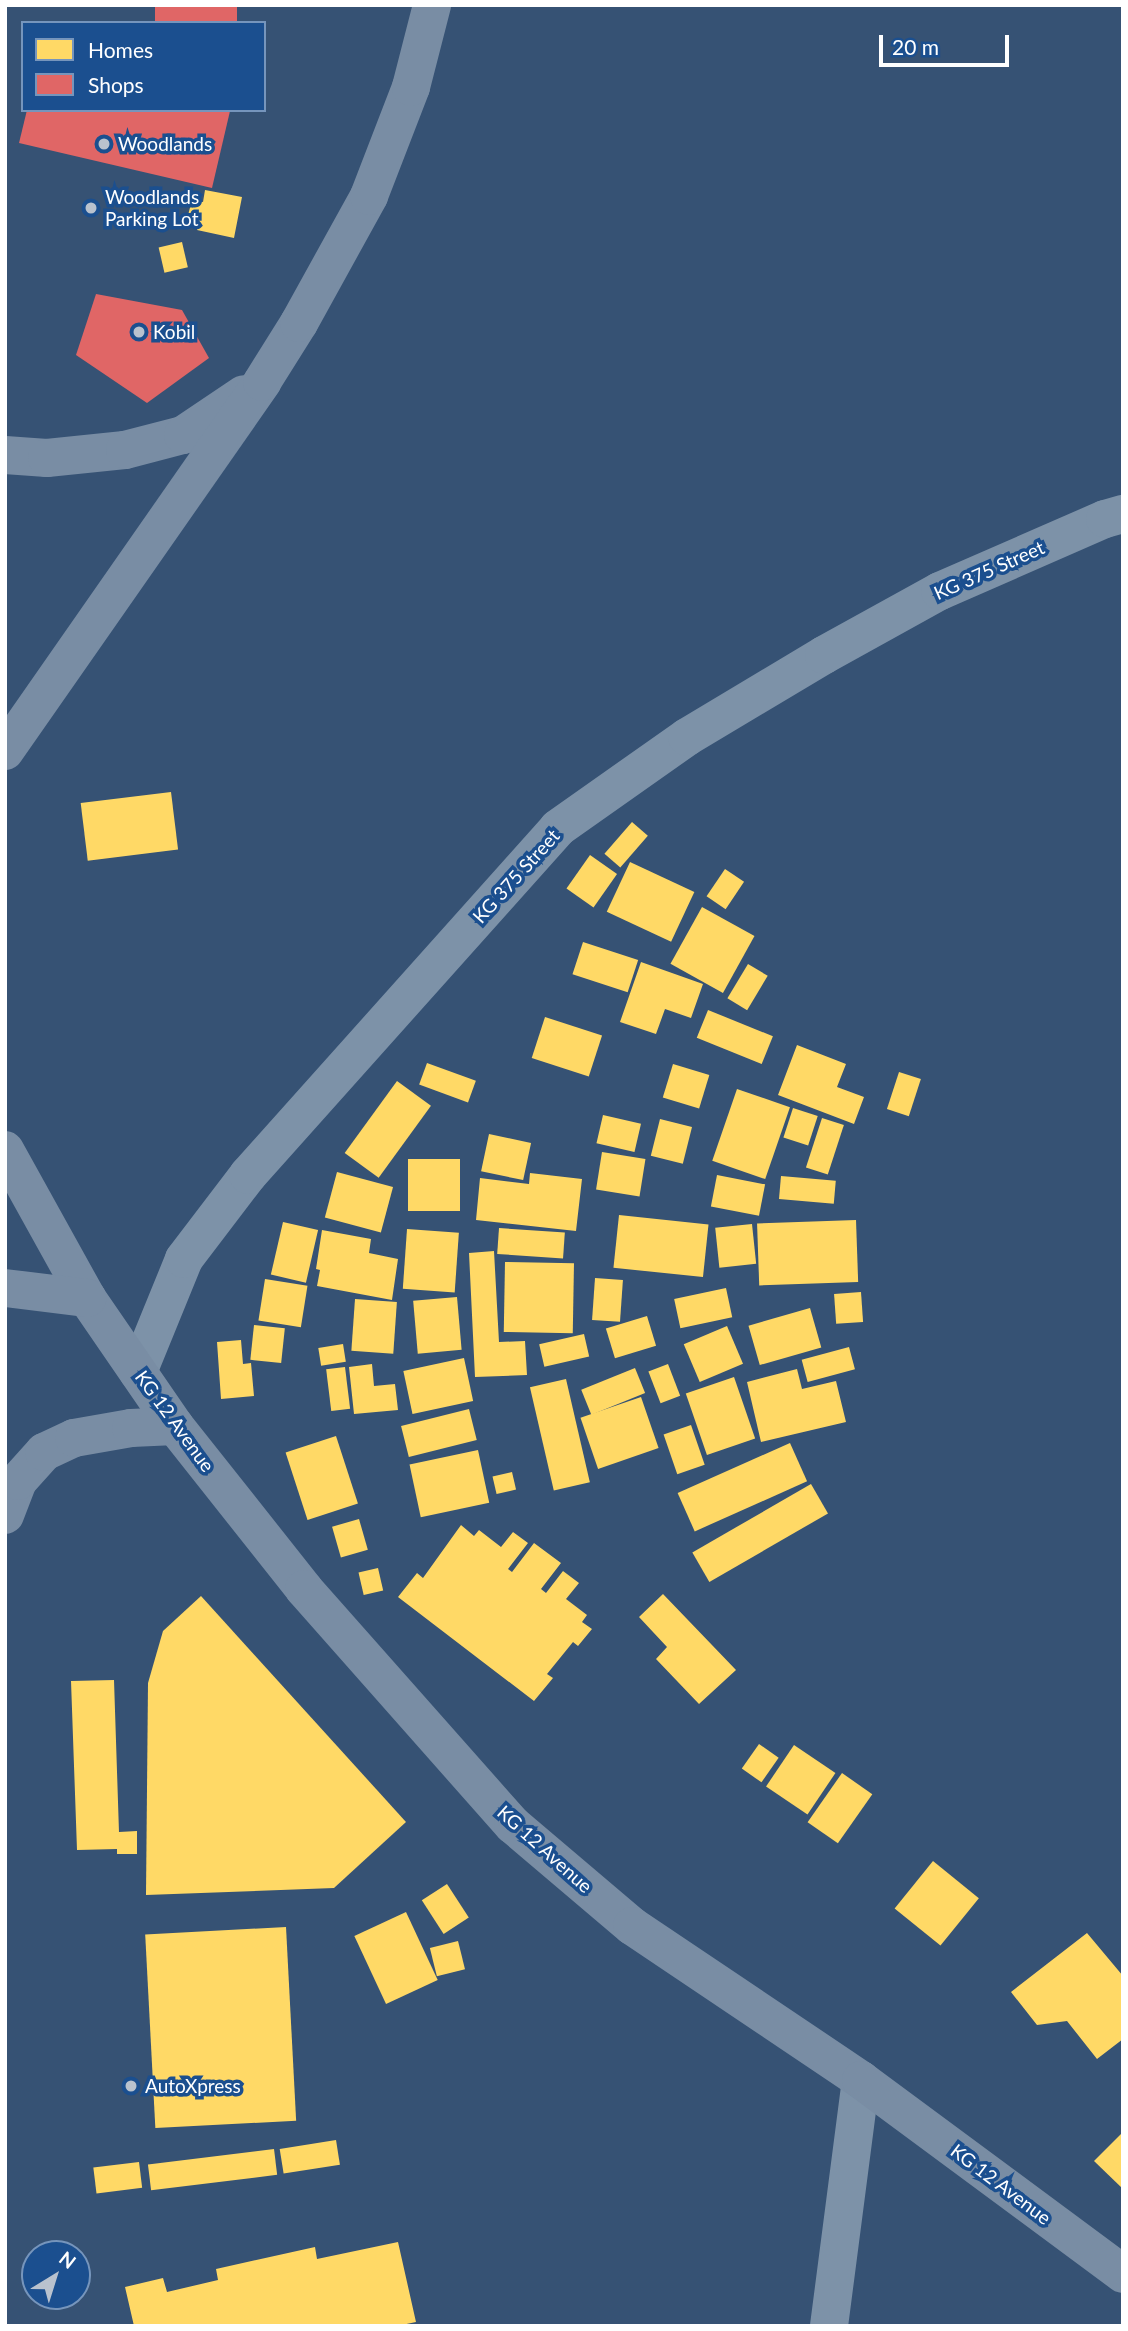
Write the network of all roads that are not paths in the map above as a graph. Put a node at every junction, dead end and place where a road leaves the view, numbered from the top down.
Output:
1 (432, 5) edge
2 (261, 382) junction
3 (5, 455) edge
4 (1123, 514) edge
5 (5, 751) edge
6 (5, 1150) edge
7 (5, 1288) edge
8 (87, 1298) junction
9 (138, 1372) junction
10 (175, 1426) junction
11 (5, 1515) edge
12 (861, 2080) junction
13 (1123, 2274) edge
14 (829, 2326) edge

1 - 2 main road
2 - 3 main road
2 - 5 main road
4 - 9 street, KG 375 Street
6 - 8 main road, KG 12 Avenue
7 - 8 main road
8 - 9 main road, KG 12 Avenue
9 - 10 main road, KG 12 Avenue
10 - 11 main road
10 - 12 main road, KG 12 Avenue
12 - 13 main road, KG 12 Avenue
12 - 14 street

